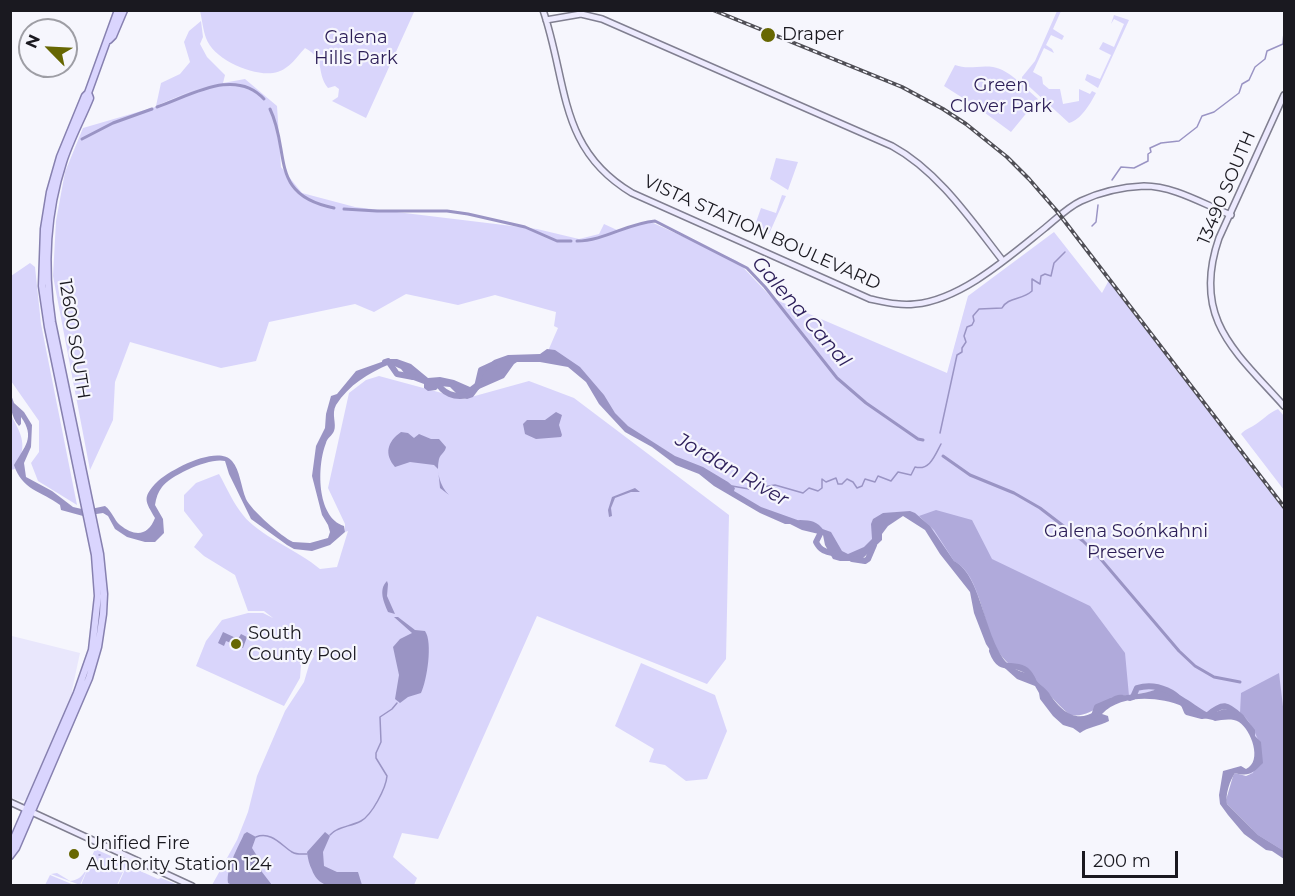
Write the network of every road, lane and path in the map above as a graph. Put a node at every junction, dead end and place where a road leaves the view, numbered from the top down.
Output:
1 (118, 10) edge
2 (124, 10) edge
3 (543, 10) edge
4 (546, 20) junction
5 (109, 40) junction
6 (1284, 95) edge
7 (1231, 215) junction
8 (1003, 261) junction
9 (1284, 406) edge
10 (10, 802) edge
11 (29, 811) junction
12 (10, 847) edge
13 (10, 856) edge
14 (192, 885) edge

1 - 5 main road
2 - 5 main road
3 - 4 street, VISTA STATION BOULEVARD
4 - 8 street
4 - 8 street, VISTA STATION BOULEVARD
5 - 11 main road, 12600 SOUTH
6 - 7 street, 13490 SOUTH
7 - 8 street, VISTA STATION BOULEVARD
7 - 9 street, 13490 SOUTH
10 - 11 street
11 - 12 main road, 12600 SOUTH
11 - 13 main road, 12600 SOUTH
11 - 14 street

